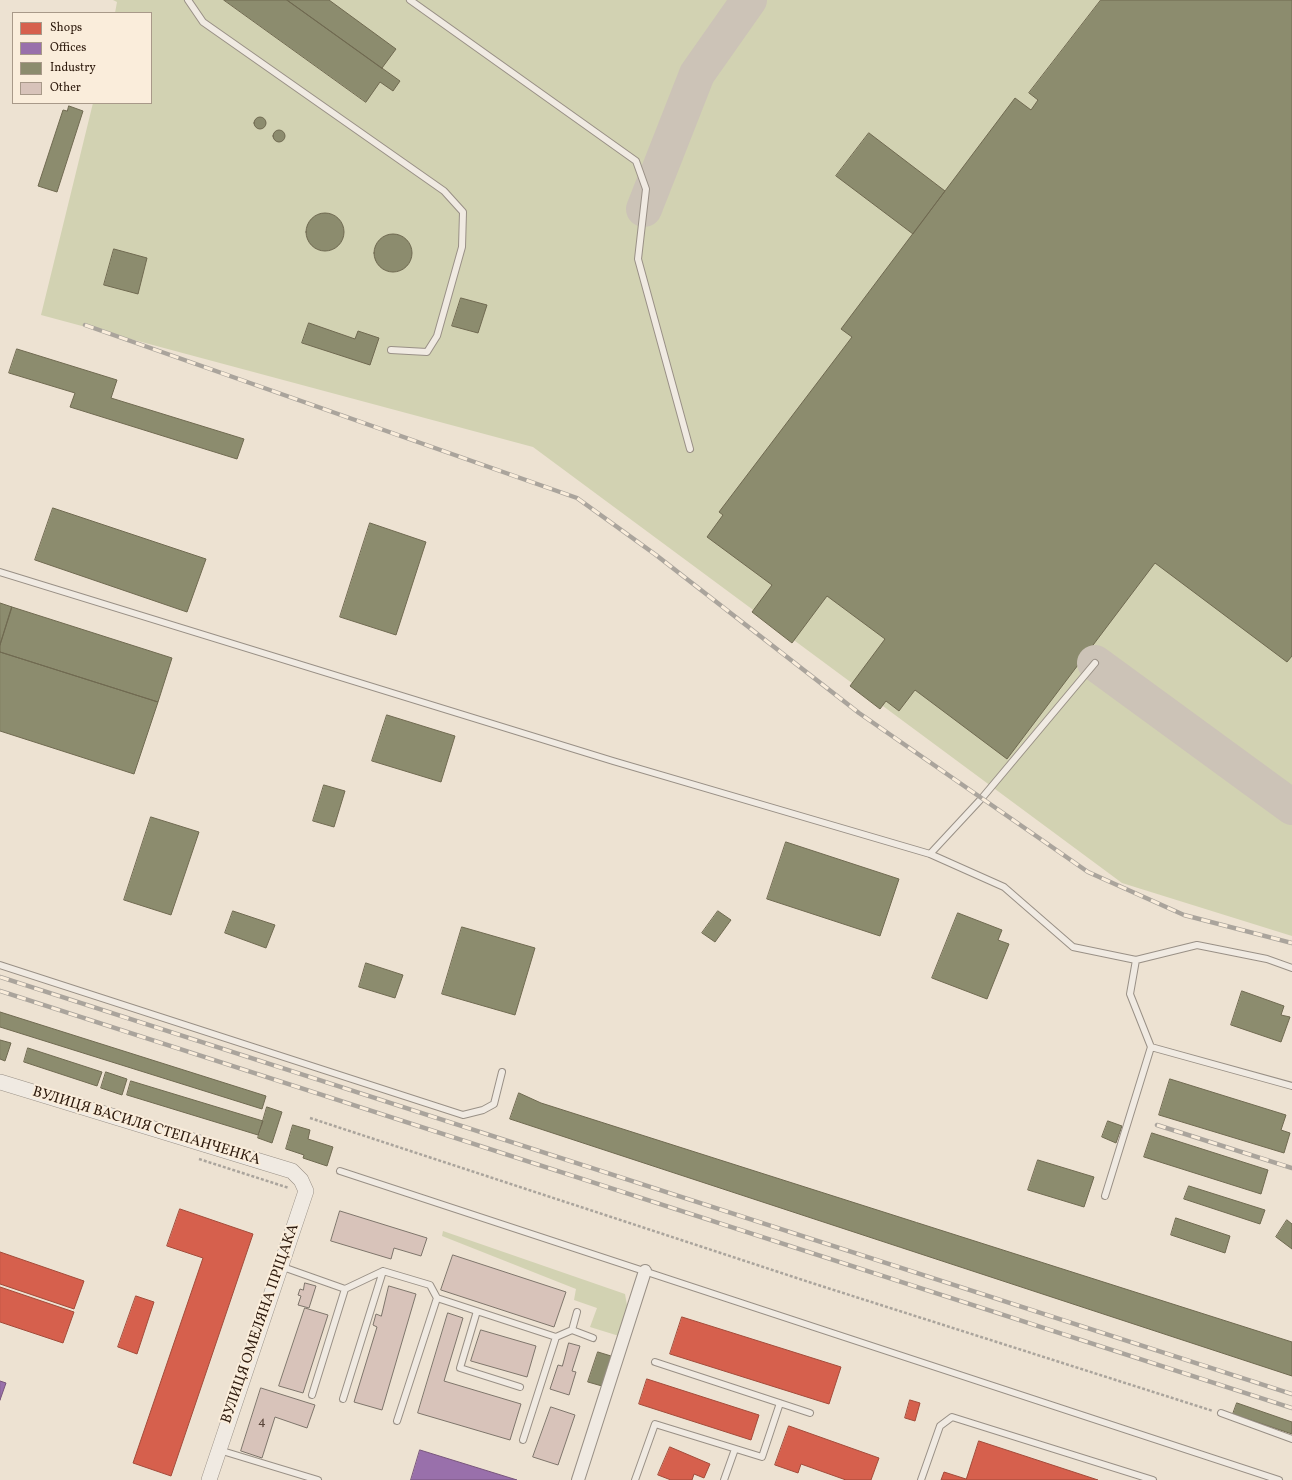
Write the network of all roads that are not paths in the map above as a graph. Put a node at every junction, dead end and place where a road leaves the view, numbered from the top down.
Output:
1 (188, 0) edge
2 (410, 0) edge
3 (391, 350) dead end
4 (690, 449) dead end
5 (0, 572) edge
6 (1095, 663) dead end
7 (930, 854) junction
8 (1136, 960) junction
9 (0, 965) edge
10 (1292, 968) edge
11 (1150, 1047) junction
12 (502, 1072) dead end
13 (0, 1082) edge
14 (1292, 1086) edge
15 (292, 1171) joint
16 (340, 1171) dead end
17 (1104, 1196) dead end
18 (280, 1266) junction
19 (382, 1271) junction
20 (645, 1271) junction
21 (345, 1289) junction
22 (437, 1298) junction
23 (477, 1311) junction
24 (577, 1312) dead end
25 (572, 1330) junction
26 (556, 1337) junction
27 (593, 1338) dead end
28 (655, 1362) dead end
29 (520, 1387) dead end
30 (312, 1395) dead end
31 (343, 1399) dead end
32 (780, 1403) junction
33 (810, 1413) dead end
34 (1221, 1413) road end
35 (397, 1421) dead end
36 (1292, 1439) edge
37 (522, 1440) dead end
38 (735, 1449) junction
39 (219, 1450) junction
40 (209, 1480) edge
41 (318, 1480) edge
42 (578, 1480) edge
43 (635, 1480) edge
44 (724, 1480) edge
45 (921, 1480) edge
46 (1152, 1480) edge
47 (1279, 1480) edge

1 - 3 lane
2 - 4 lane
5 - 7 lane
6 - 7 lane
7 - 8 lane
8 - 10 lane
8 - 11 lane
9 - 12 lane
11 - 14 lane
11 - 17 lane
13 - 15 street, ВУЛИЦЯ ВАСИЛЯ СТЕПАНЧЕНКА
15 - 18 street, ВУЛИЦЯ ОМЕЛЯНА ПРІЦАКА
16 - 20 lane
18 - 21 lane
18 - 39 street, ВУЛИЦЯ ОМЕЛЯНА ПРІЦАКА
19 - 21 lane
19 - 22 lane
19 - 31 lane
20 - 42 street
20 - 47 lane
21 - 30 lane
22 - 23 lane
22 - 35 lane
23 - 26 lane
23 - 29 lane
24 - 25 lane
25 - 26 lane
25 - 27 lane
26 - 37 lane
28 - 32 lane
32 - 33 lane
32 - 38 lane
34 - 36 lane
38 - 43 lane
38 - 44 lane
39 - 40 street, ВУЛИЦЯ ОМЕЛЯНА ПРІЦАКА
39 - 41 lane
45 - 46 lane

